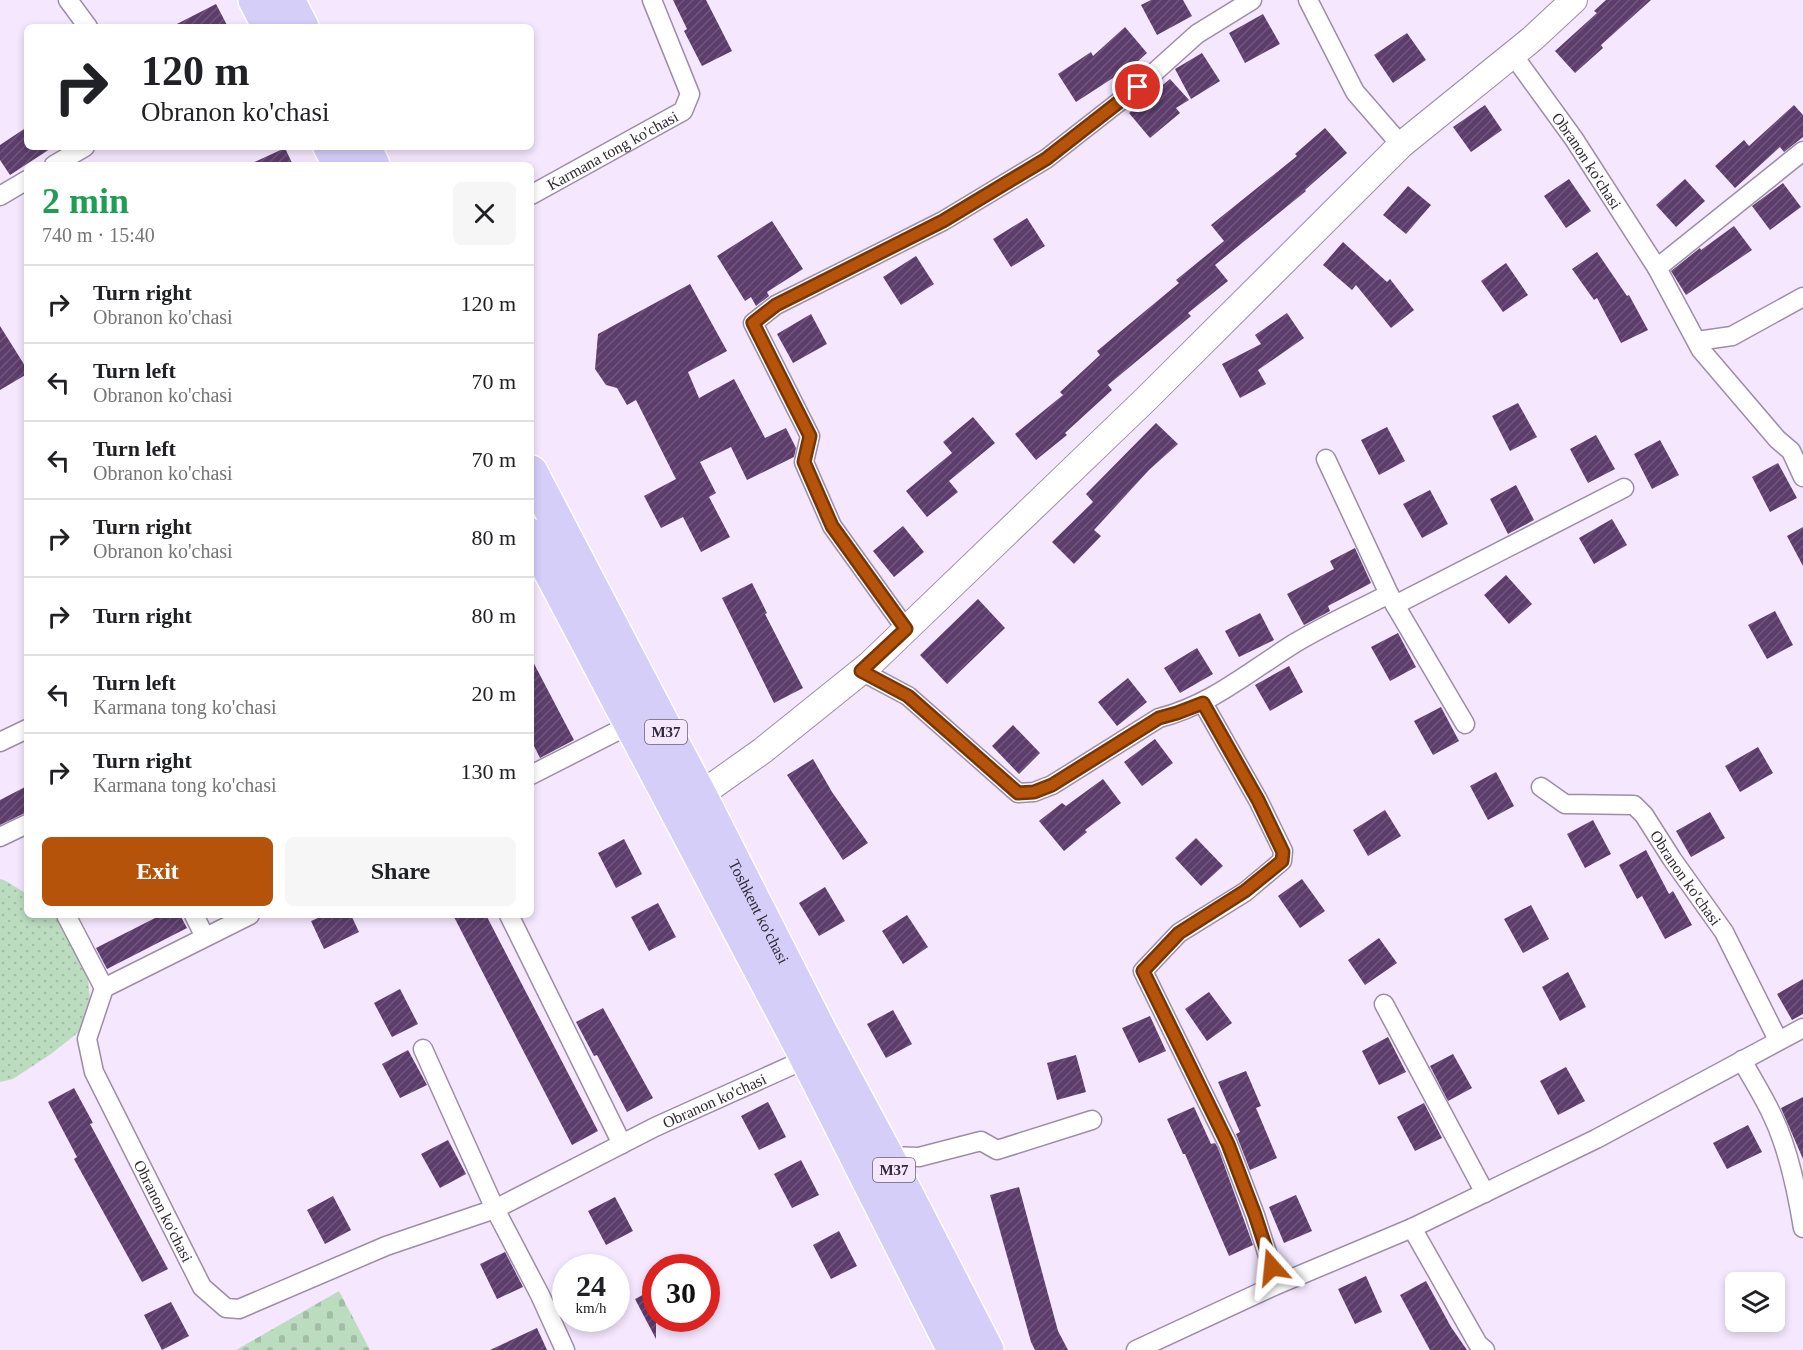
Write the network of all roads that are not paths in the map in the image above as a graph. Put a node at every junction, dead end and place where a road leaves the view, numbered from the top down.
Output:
1 (68, 0) edge
2 (255, 0) edge
3 (288, 0) edge
4 (652, 0) edge
5 (1252, 0) edge
6 (1308, 0) edge
7 (1574, 0) edge
8 (86, 24) edge
9 (267, 24) edge
10 (300, 24) edge
11 (1513, 55) junction
12 (1401, 145) junction
13 (80, 150) edge
14 (1803, 151) edge
15 (59, 162) edge
16 (24, 182) edge
17 (534, 193) edge
18 (0, 196) edge
19 (1657, 268) junction
20 (1803, 297) edge
21 (1697, 341) junction
22 (1326, 459) dead end
23 (1803, 477) edge
24 (534, 478) edge
25 (1624, 488) dead end
26 (534, 541) edge
27 (1392, 600) junction
28 (906, 629) junction
29 (861, 671) junction
30 (1203, 703) junction
31 (631, 724) junction
32 (1465, 724) dead end
33 (24, 730) edge
34 (0, 742) edge
35 (534, 773) edge
36 (1541, 787) dead end
37 (700, 795) junction
38 (24, 831) edge
39 (0, 837) edge
40 (68, 918) edge
41 (196, 918) edge
42 (244, 918) edge
43 (510, 918) edge
44 (205, 937) junction
45 (104, 988) junction
46 (1384, 1004) dead end
47 (1803, 1028) edge
48 (1778, 1040) junction
49 (423, 1049) dead end
50 (806, 1059) junction
51 (1742, 1060) junction
52 (1092, 1120) dead end
53 (622, 1144) junction
54 (887, 1156) junction
55 (1485, 1193) junction
56 (495, 1209) junction
57 (1412, 1228) junction
58 (1803, 1228) edge
59 (1277, 1284) junction
60 (565, 1350) edge
61 (954, 1350) edge
62 (987, 1350) edge
63 (1136, 1350) edge
64 (1485, 1350) edge

1 - 8 street
2 - 9 highway
3 - 10 highway
4 - 17 street, Karmana tong ko'chasi
5 - 28 street
6 - 12 street
7 - 11 street
11 - 12 street
11 - 19 street, Obranon ko'chasi
12 - 28 street
13 - 15 street
14 - 19 street
16 - 18 street
19 - 21 street, Obranon ko'chasi
20 - 21 street
21 - 23 street, Obranon ko'chasi
22 - 27 street
24 - 37 highway, Toshkent ko'chasi / M37
25 - 27 street
26 - 31 highway, Toshkent ko'chasi / M37
27 - 30 street
27 - 32 street
28 - 29 street
29 - 30 street
29 - 37 street
30 - 59 street
31 - 35 street
31 - 50 highway, Toshkent ko'chasi / M37
33 - 34 street
36 - 48 street, Obranon ko'chasi
37 - 54 highway, Toshkent ko'chasi / M37
38 - 39 street
40 - 45 street
41 - 44 street
42 - 44 street
43 - 53 street
44 - 45 street
45 - 56 street, Obranon ko'chasi
46 - 55 street
47 - 48 street
48 - 51 street
49 - 56 street
50 - 53 street, Obranon ko'chasi
50 - 61 highway, Toshkent ko'chasi / M37
51 - 55 street
51 - 58 street
52 - 54 street
53 - 56 street, Obranon ko'chasi
54 - 62 highway, Toshkent ko'chasi / M37
55 - 57 street
56 - 60 street
57 - 59 street
57 - 64 street
59 - 63 street

